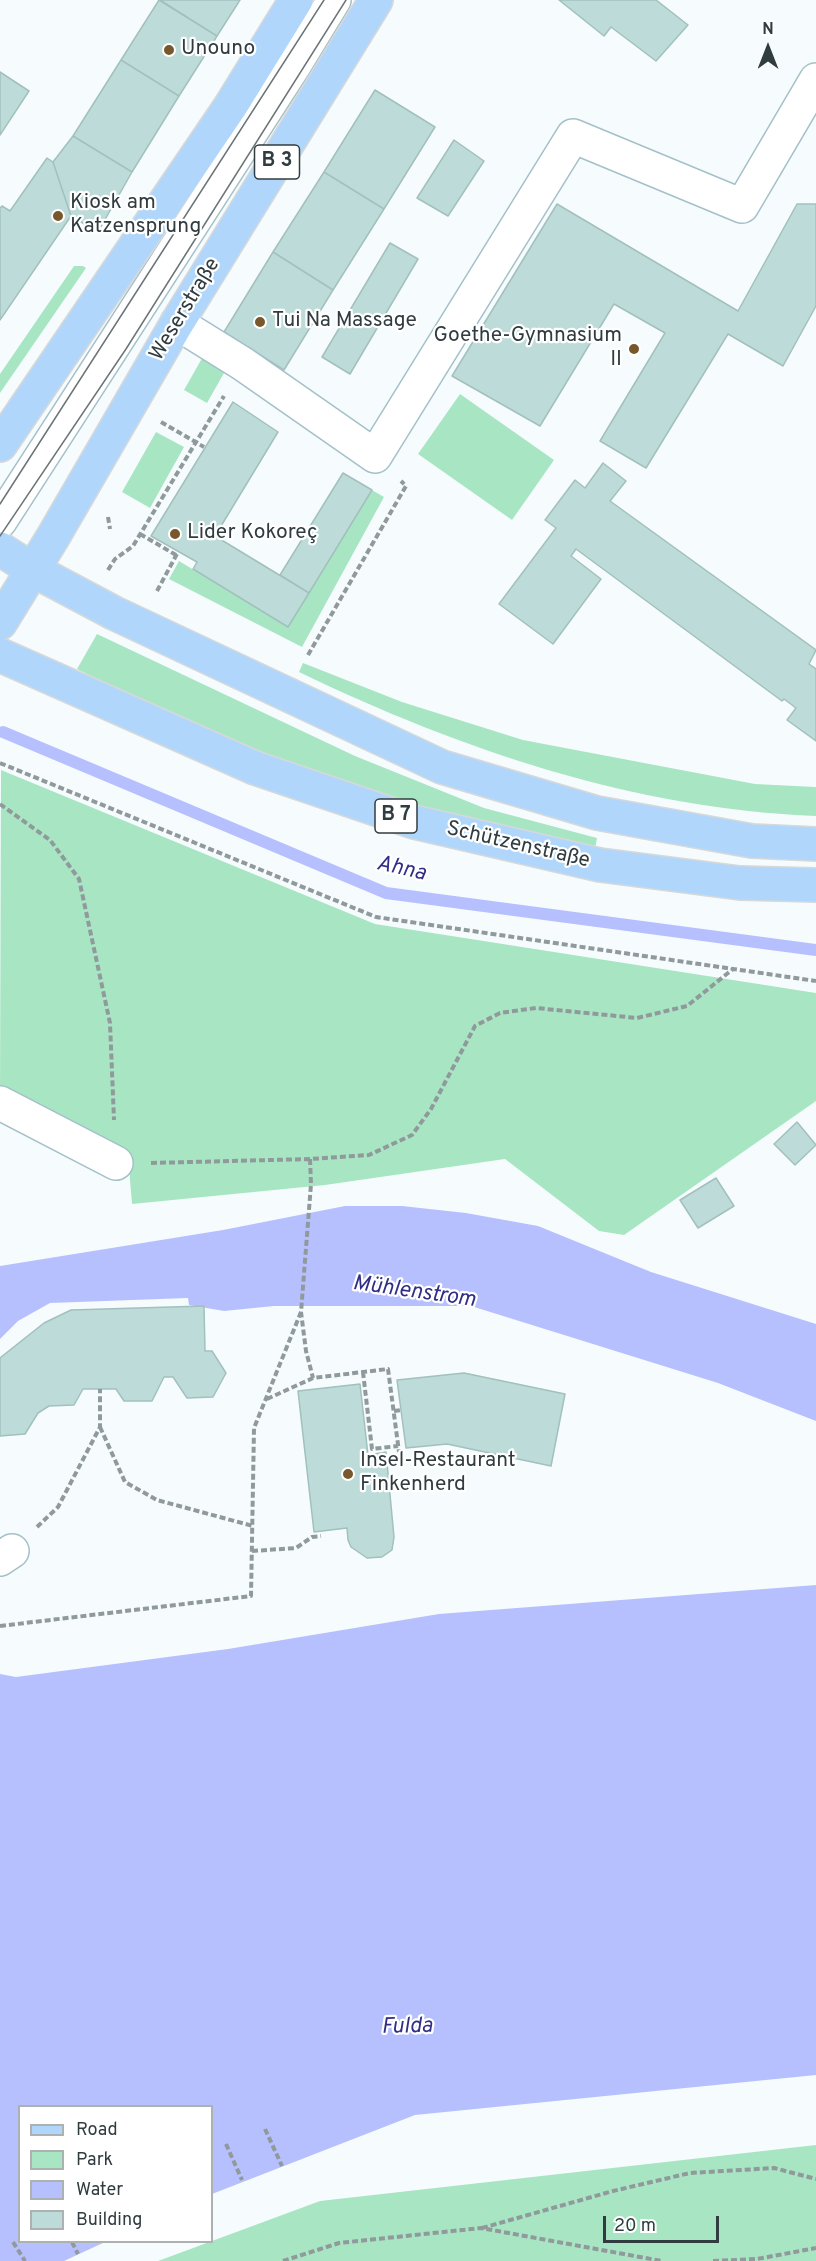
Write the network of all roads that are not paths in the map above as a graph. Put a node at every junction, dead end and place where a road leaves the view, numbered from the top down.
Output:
1 (296, 0) edge
2 (334, 0) edge
3 (376, 0) edge
4 (816, 80) edge
5 (177, 324) junction
6 (0, 445) edge
7 (0, 521) edge
8 (0, 549) edge
9 (33, 570) junction
10 (0, 623) edge
11 (0, 655) edge
12 (816, 844) edge
13 (816, 885) edge
14 (0, 1103) edge
15 (116, 1164) road end

1 - 6 main road
2 - 7 street
3 - 5 main road, Weserstraße / B 3
4 - 5 street
5 - 9 main road, Weserstraße / B 3
8 - 9 main road
9 - 10 main road, Weserstraße / B 3
9 - 12 main road
11 - 13 main road, Schützenstraße / B 7
14 - 15 street

